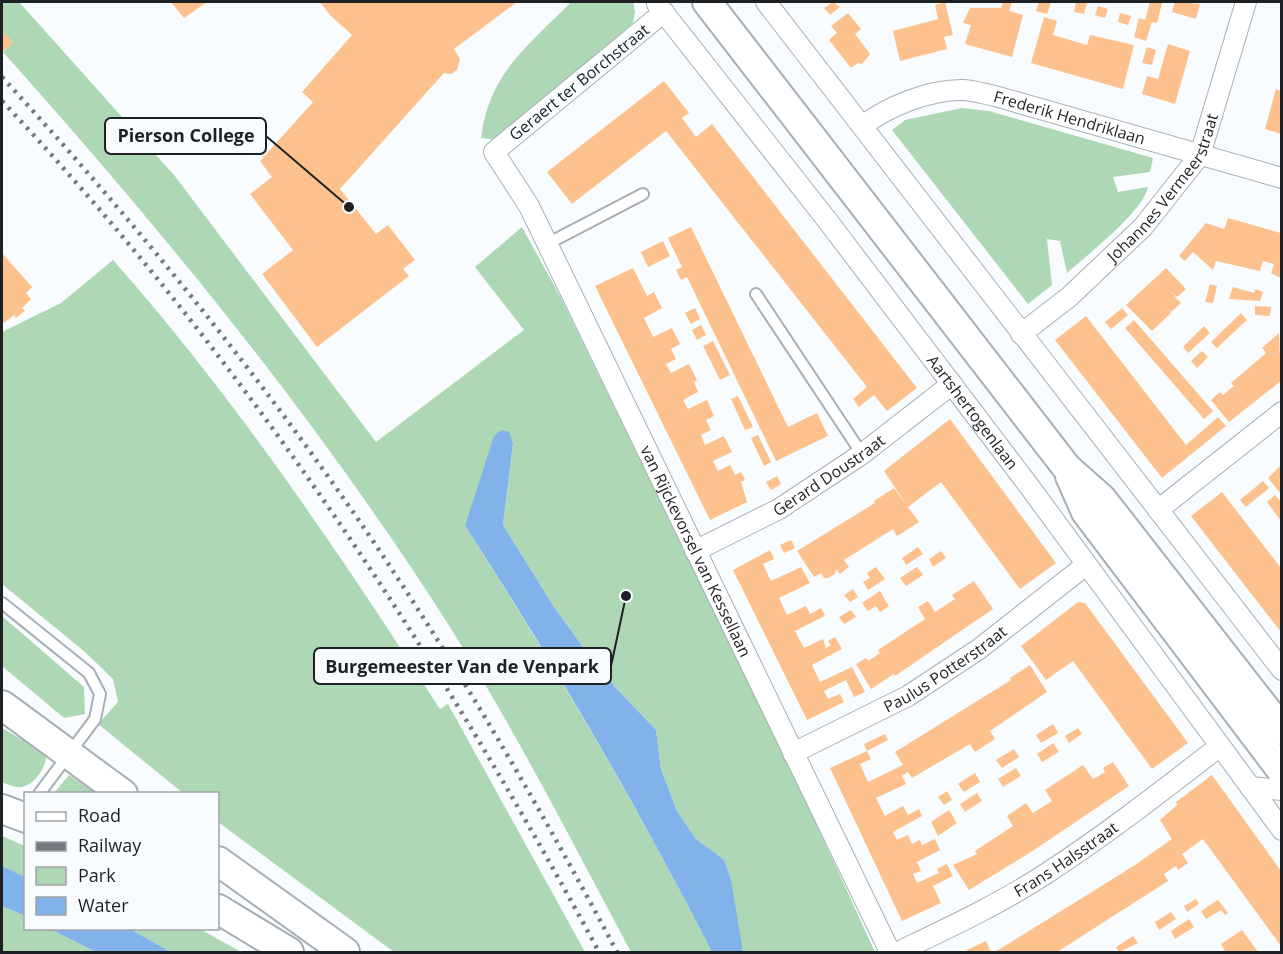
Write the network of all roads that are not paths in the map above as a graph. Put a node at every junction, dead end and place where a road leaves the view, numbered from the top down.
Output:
1 (707, 2) edge
2 (766, 2) edge
3 (1246, 2) edge
4 (659, 7) edge
5 (862, 126) junction
6 (494, 152) joint
7 (1200, 155) junction
8 (1281, 178) edge
9 (643, 194) dead end
10 (547, 244) junction
11 (756, 294) dead end
12 (1021, 334) junction
13 (952, 384) junction
14 (1281, 412) edge
15 (862, 454) junction
16 (1067, 468) junction
17 (1158, 510) junction
18 (695, 551) junction
19 (1086, 565) junction
20 (2, 603) edge
21 (1281, 670) edge
22 (2, 705) edge
23 (1281, 730) edge
24 (1220, 746) junction
25 (793, 753) junction
26 (69, 755) junction
27 (1281, 771) edge
28 (1250, 787) junction
29 (1281, 790) edge
30 (41, 792) edge
31 (120, 792) edge
32 (1281, 830) edge
33 (219, 862) edge
34 (219, 910) edge
35 (289, 952) edge
36 (345, 952) edge
37 (890, 952) edge
38 (898, 952) edge

1 - 16 street
2 - 5 street
3 - 7 street, Johannes Vermeerstraat
4 - 6 street, Geraert ter Borchstraat
4 - 13 street, Aartshertogenlaan
5 - 7 street, Frederik Hendriklaan
5 - 12 street
6 - 10 street, van Rijckevorsel van Kessellaan
7 - 8 street, Frederik Hendriklaan
7 - 12 street, Johannes Vermeerstraat
9 - 10 lane
10 - 18 street, van Rijckevorsel van Kessellaan
11 - 15 lane
12 - 17 street
13 - 15 street, Gerard Doustraat
13 - 19 street, Aartshertogenlaan
14 - 17 street
15 - 18 street, Gerard Doustraat
16 - 23 street
16 - 27 street
17 - 21 street
18 - 25 street, van Rijckevorsel van Kessellaan
19 - 24 street, Aartshertogenlaan
19 - 25 street, Paulus Potterstraat
20 - 26 lane
22 - 26 street
24 - 28 street, Aartshertogenlaan
24 - 38 street, Frans Halsstraat
25 - 37 street, van Rijckevorsel van Kessellaan
26 - 30 lane
26 - 31 street
28 - 29 street
28 - 32 street, Aartshertogenlaan
33 - 36 street
34 - 35 street

